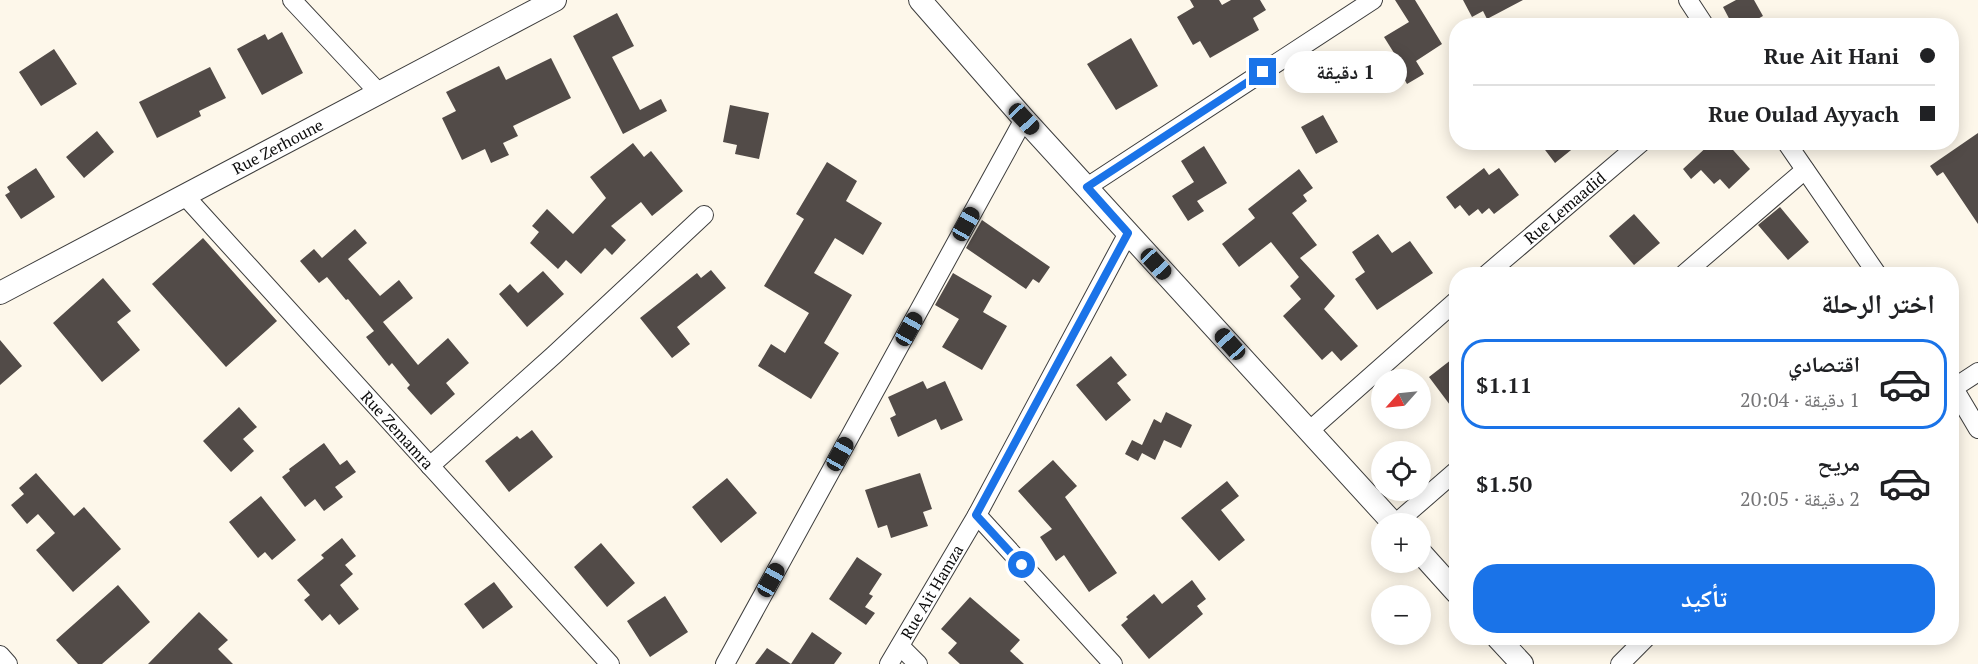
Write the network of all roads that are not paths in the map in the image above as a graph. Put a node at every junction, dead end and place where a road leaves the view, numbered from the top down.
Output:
1 (292, 0) edge
2 (555, 0) edge
3 (920, 0) edge
4 (1373, 0) edge
5 (1688, 0) edge
6 (1353, 6) edge
7 (1700, 18) edge
8 (380, 94) junction
9 (1024, 119) junction
10 (1633, 150) edge
11 (1791, 150) edge
12 (1805, 170) junction
13 (1087, 187) junction
14 (186, 196) junction
15 (704, 215) dead end
16 (1128, 233) junction
17 (1495, 267) edge
18 (1692, 267) edge
19 (1872, 267) edge
20 (0, 293) edge
21 (1449, 307) edge
22 (1978, 372) edge
23 (1959, 383) edge
24 (1959, 398) edge
25 (1978, 429) edge
26 (1309, 431) junction
27 (430, 466) junction
28 (1449, 477) edge
29 (1385, 513) edge
30 (1408, 513) edge
31 (976, 515) junction
32 (1431, 564) edge
33 (1449, 584) edge
34 (900, 645) junction
35 (1504, 645) edge
36 (1639, 645) edge
37 (0, 655) edge
38 (8, 664) edge
39 (610, 664) edge
40 (725, 664) edge
41 (889, 664) edge
42 (918, 664) edge
43 (1113, 664) edge
44 (1522, 664) edge
45 (1620, 664) edge

1 - 8 street
2 - 8 street, Rue Zerhoune
3 - 9 street
4 - 6 street
5 - 7 street
6 - 13 street
8 - 14 street, Rue Zerhoune
9 - 13 street
9 - 40 street
10 - 17 street, Rue Lemaadid
11 - 12 street
12 - 18 street
12 - 19 street
13 - 16 street
14 - 20 street, Rue Zerhoune
14 - 27 street, Rue Zemamra
15 - 27 street
16 - 26 street
16 - 31 street, Rue Ait Hamza
21 - 26 street
22 - 23 street
24 - 25 street
26 - 29 street
27 - 39 street, Rue Zemamra
28 - 30 street
31 - 34 street, Rue Ait Hamza
31 - 43 street
32 - 33 street
34 - 41 street, Rue Ait Hamza
34 - 42 street
35 - 44 street
36 - 45 street
37 - 38 street

